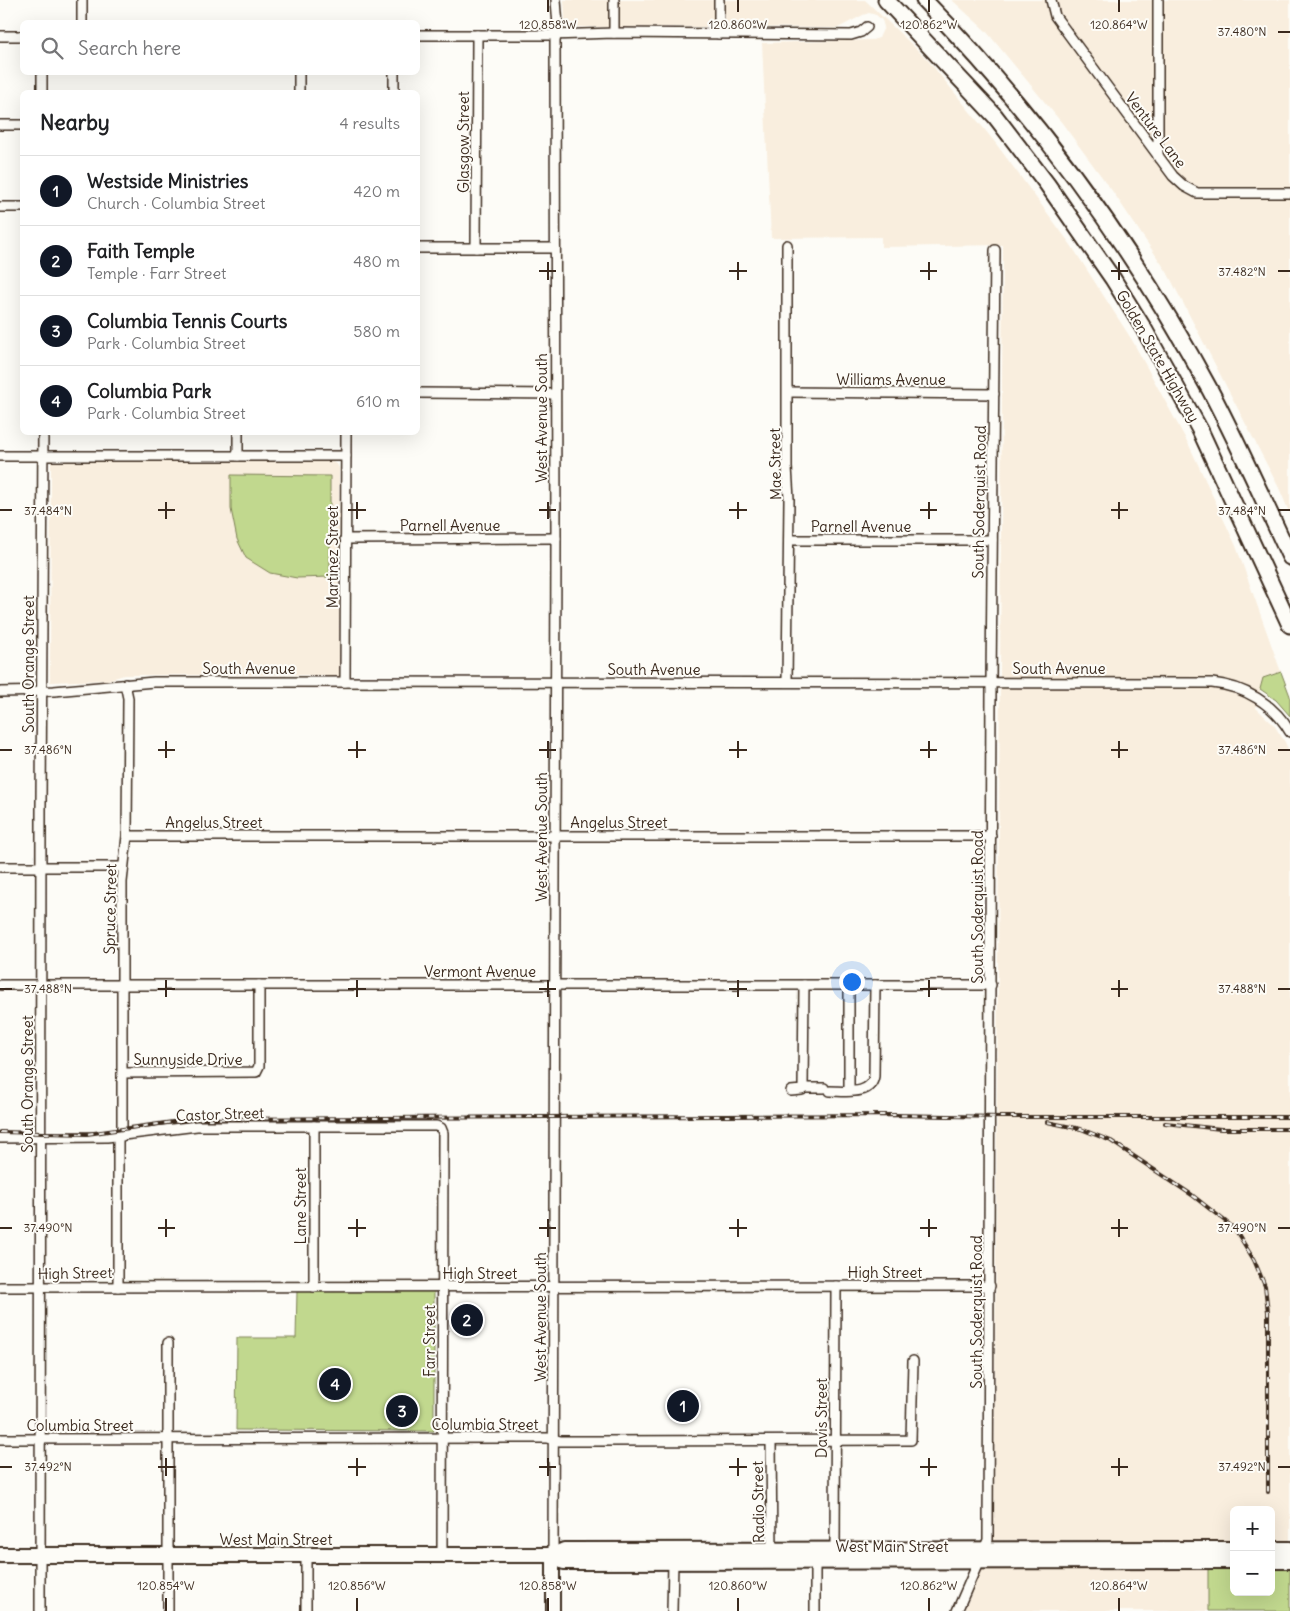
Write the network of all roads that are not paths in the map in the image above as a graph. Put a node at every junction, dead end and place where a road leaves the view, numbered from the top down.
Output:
1 (82, 0) edge
2 (556, 0) edge
3 (614, 0) edge
4 (719, 0) edge
5 (886, 0) edge
6 (924, 0) edge
7 (1050, 0) edge
8 (1158, 0) edge
9 (82, 20) edge
10 (868, 27) dead end
11 (614, 33) junction
12 (556, 34) junction
13 (719, 34) junction
14 (420, 35) edge
15 (477, 35) junction
16 (0, 36) edge
17 (20, 36) edge
18 (42, 75) edge
19 (299, 75) edge
20 (394, 75) edge
21 (42, 90) edge
22 (299, 90) edge
23 (394, 90) edge
24 (0, 125) edge
25 (20, 125) edge
26 (1158, 157) junction
27 (1290, 193) edge
28 (0, 207) edge
29 (20, 207) edge
30 (787, 245) dead end
31 (420, 248) edge
32 (476, 248) junction
33 (555, 248) junction
34 (995, 250) dead end
35 (788, 392) junction
36 (420, 393) edge
37 (555, 394) junction
38 (994, 394) junction
39 (43, 435) edge
40 (238, 435) edge
41 (346, 435) edge
42 (0, 456) edge
43 (43, 456) junction
44 (238, 456) junction
45 (346, 456) junction
46 (556, 538) junction
47 (346, 539) junction
48 (789, 540) junction
49 (992, 540) junction
50 (1290, 557) edge
51 (1290, 625) edge
52 (345, 682) junction
53 (555, 682) junction
54 (787, 682) junction
55 (991, 682) junction
56 (125, 684) junction
57 (0, 692) edge
58 (42, 692) junction
59 (1290, 732) edge
60 (127, 836) junction
61 (554, 836) junction
62 (991, 836) junction
63 (0, 866) edge
64 (41, 866) junction
65 (123, 867) junction
66 (0, 985) edge
67 (40, 985) junction
68 (122, 985) junction
69 (258, 985) junction
70 (554, 985) junction
71 (804, 985) junction
72 (849, 985) junction
73 (876, 985) junction
74 (991, 985) junction
75 (122, 1073) junction
76 (803, 1088) junction
77 (791, 1091) dead end
78 (848, 1091) junction
79 (314, 1126) junction
80 (441, 1128) joint
81 (120, 1136) junction
82 (0, 1138) edge
83 (41, 1138) junction
84 (836, 1286) junction
85 (990, 1286) junction
86 (0, 1287) edge
87 (118, 1287) junction
88 (314, 1287) junction
89 (442, 1287) junction
90 (554, 1287) junction
91 (41, 1288) junction
92 (168, 1343) dead end
93 (913, 1361) dead end
94 (168, 1438) junction
95 (442, 1438) junction
96 (0, 1439) edge
97 (40, 1439) junction
98 (553, 1439) junction
99 (770, 1441) junction
100 (835, 1441) junction
101 (1230, 1549) edge
102 (1275, 1549) edge
103 (1290, 1549) edge
104 (834, 1550) junction
105 (0, 1555) edge
106 (40, 1555) junction
107 (168, 1555) junction
108 (306, 1555) junction
109 (442, 1555) junction
110 (553, 1555) junction
111 (772, 1556) junction
112 (981, 1556) junction
113 (1230, 1561) edge
114 (1275, 1561) edge
115 (1290, 1561) edge
116 (673, 1562) junction
117 (815, 1563) junction
118 (40, 1611) edge
119 (168, 1611) edge
120 (306, 1611) edge
121 (553, 1611) edge
122 (672, 1611) edge
123 (815, 1611) edge
124 (957, 1611) edge

1 - 9 street
2 - 12 street, West Avenue South
3 - 11 street
4 - 13 street
5 - 51 highway, Golden State Highway
6 - 50 highway, Golden State Highway
7 - 26 street, Venture Lane
8 - 26 street
10 - 13 street
11 - 12 street
11 - 13 street
12 - 15 street
12 - 33 street, West Avenue South
14 - 15 street
15 - 32 street, Glasgow Street
16 - 17 street
18 - 21 street
19 - 22 street
20 - 23 street
24 - 25 street
26 - 27 street, Venture Lane
28 - 29 street
30 - 35 street, Mae Street
31 - 32 street
32 - 33 street
33 - 37 street, West Avenue South
34 - 38 street, South Soderquist Road
35 - 38 street, Williams Avenue
35 - 48 street, Mae Street
36 - 37 street
37 - 46 street, West Avenue South
38 - 49 street, South Soderquist Road
39 - 43 street, South Orange Street
40 - 44 street
41 - 45 street, Martinez Street
42 - 43 street
43 - 44 street
43 - 58 street, South Orange Street
44 - 45 street
45 - 47 street, Martinez Street
46 - 47 street, Parnell Avenue
46 - 53 street, West Avenue South
47 - 52 street, Martinez Street
48 - 49 street, Parnell Avenue
48 - 54 street, Mae Street
49 - 55 street, South Soderquist Road
52 - 53 street, South Avenue
52 - 56 street, South Avenue
53 - 54 street, South Avenue
53 - 61 street, West Avenue South
54 - 55 street, South Avenue
55 - 59 street, South Avenue
55 - 62 street, South Soderquist Road
56 - 58 street, South Avenue
56 - 60 street, Spruce Street
57 - 58 street, South Avenue
58 - 64 street, South Orange Street
60 - 61 street, Angelus Street
60 - 65 street, Spruce Street
61 - 62 street, Angelus Street
61 - 70 street, West Avenue South
62 - 74 street, South Soderquist Road
63 - 64 street
64 - 65 street
64 - 67 street, South Orange Street
65 - 68 street, Spruce Street
66 - 67 street, Vermont Avenue
67 - 68 street, Vermont Avenue
67 - 83 street, South Orange Street
68 - 69 street, Vermont Avenue
68 - 75 street, Spruce Street
69 - 70 street, Vermont Avenue
69 - 75 street, Sunnyside Drive
70 - 71 street, Vermont Avenue
70 - 90 street, West Avenue South
71 - 72 street, Vermont Avenue
71 - 76 street
72 - 73 street, Vermont Avenue
72 - 78 street
73 - 74 street, Vermont Avenue
73 - 78 street
74 - 85 street, South Soderquist Road
75 - 81 street, Spruce Street
76 - 77 street
76 - 78 street
79 - 80 street, Castor Street
79 - 81 street, Castor Street
79 - 88 street, Lane Street
80 - 89 street, Farr Street
81 - 83 street, Castor Street
81 - 87 street, Spruce Street
82 - 83 street, Castor Street
83 - 91 street, South Orange Street
84 - 85 street, High Street
84 - 90 street, High Street
84 - 100 street, Davis Street
85 - 112 street, South Soderquist Road
86 - 91 street, High Street
87 - 88 street, High Street
87 - 91 street, High Street
88 - 89 street, High Street
89 - 90 street, High Street
89 - 95 street, Farr Street
90 - 98 street, West Avenue South
91 - 97 street, South Orange Street
92 - 94 street
93 - 100 street, Columbia Street
94 - 95 street, Columbia Street
94 - 97 street, Columbia Street
94 - 107 street
95 - 98 street, Columbia Street
95 - 109 street, Farr Street
96 - 97 street, Columbia Street
97 - 106 street, South Orange Street
98 - 99 street, Columbia Street
98 - 110 street, West Avenue South
99 - 100 street, Columbia Street
99 - 111 street, Radio Street
100 - 104 street, Davis Street
101 - 112 main road, West Main Street
102 - 103 main road
104 - 111 main road, West Main Street
104 - 112 main road, West Main Street
105 - 106 main road, West Main Street
106 - 107 main road, West Main Street
106 - 118 street, South Orange Street
107 - 108 main road, West Main Street
107 - 119 street
108 - 109 main road, West Main Street
108 - 120 street
109 - 110 main road, West Main Street
110 - 111 main road, West Main Street
110 - 116 main road, West Main Street
110 - 121 street
111 - 116 main road, West Main Street
111 - 117 main road, West Main Street
112 - 113 main road, West Main Street
112 - 117 main road, West Main Street
112 - 124 street, South Soderquist Road
114 - 115 main road
116 - 122 street
117 - 123 street

